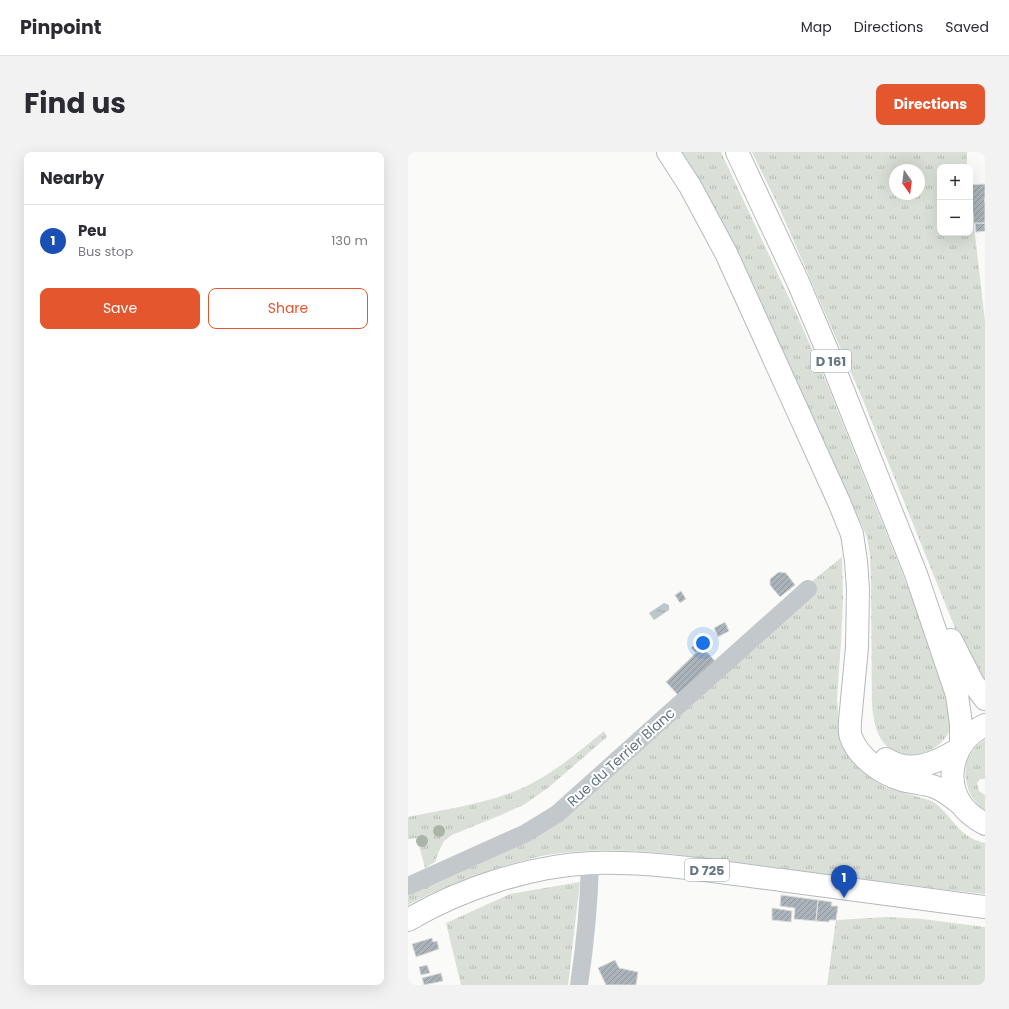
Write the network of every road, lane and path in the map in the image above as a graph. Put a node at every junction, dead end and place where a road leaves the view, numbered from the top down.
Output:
1 (668, 152) edge
2 (737, 152) edge
3 (916, 574) junction
4 (808, 589) dead end
5 (854, 689) junction
6 (985, 699) edge
7 (985, 725) edge
8 (960, 747) junction
9 (961, 804) junction
10 (985, 824) edge
11 (590, 863) junction
12 (408, 886) edge
13 (985, 907) edge
14 (408, 920) edge
15 (579, 985) edge

1 - 5 main road
2 - 3 main road, D 161
3 - 6 main road, D 161
3 - 8 main road, D 161
4 - 12 street, Rue du Terrier Blanc
5 - 8 main road
5 - 9 main road
7 - 8 main road
8 - 9 main road
9 - 10 main road
11 - 13 main road, D 725
11 - 14 main road, D 725
11 - 15 street

